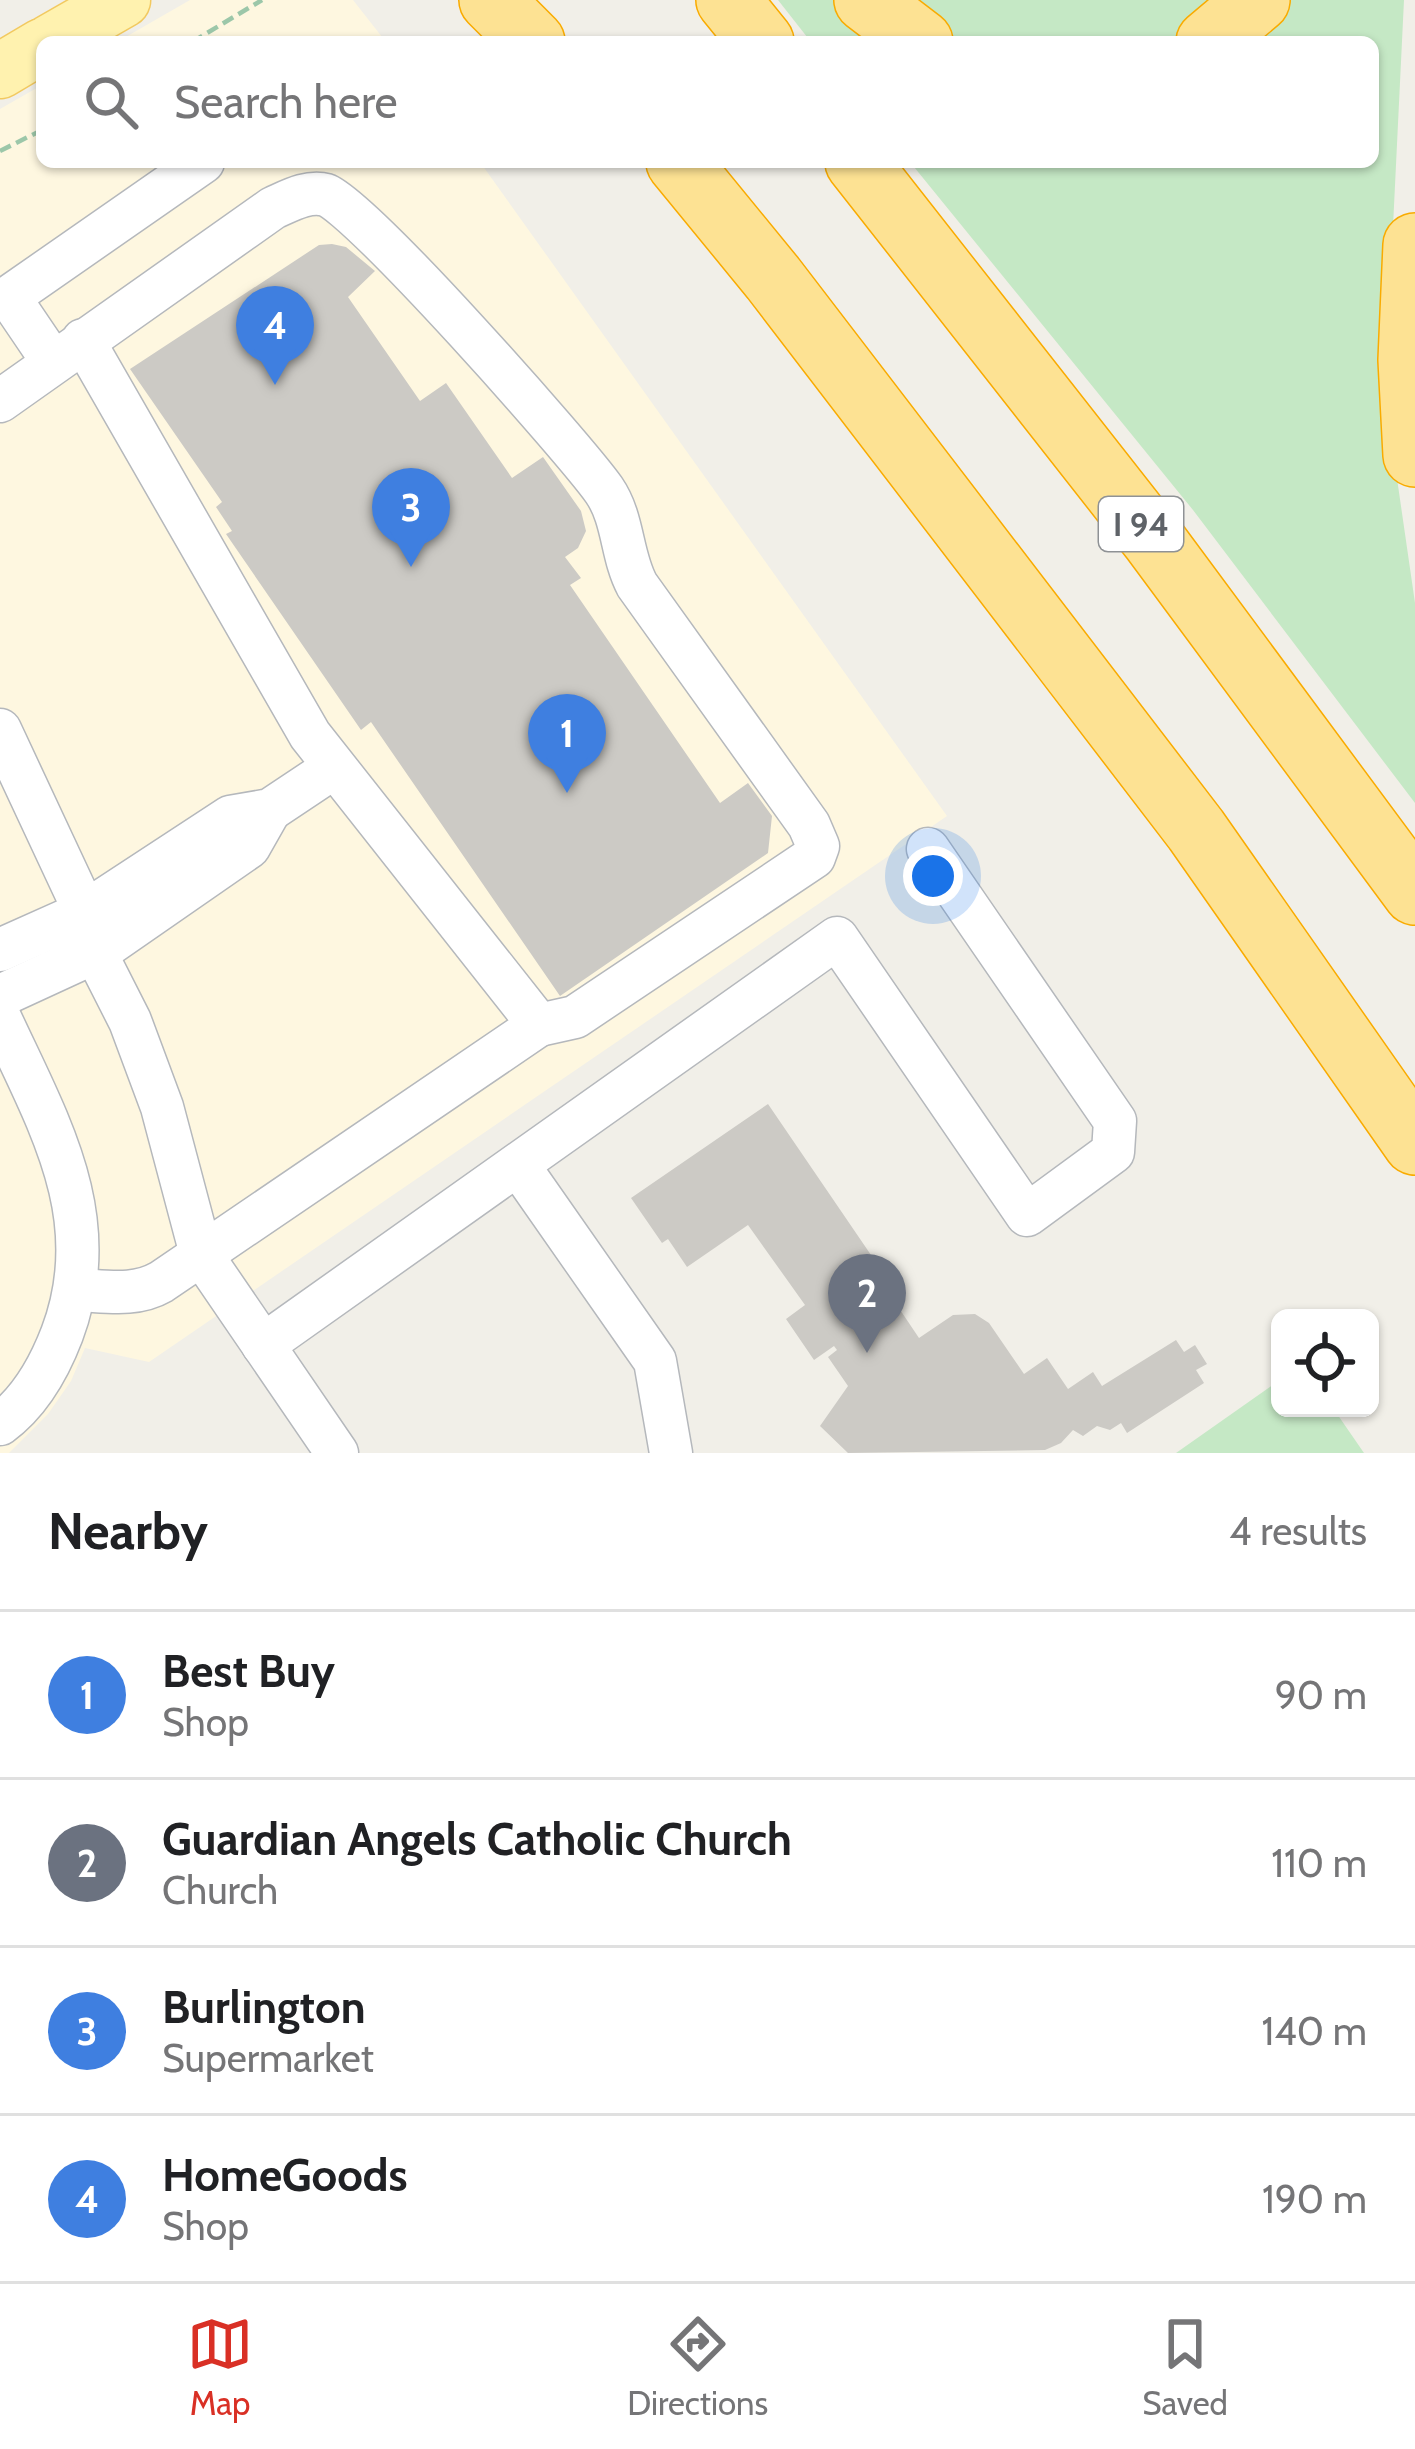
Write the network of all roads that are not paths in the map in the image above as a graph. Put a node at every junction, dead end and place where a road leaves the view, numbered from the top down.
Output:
1 (123, 0) edge
2 (490, 0) edge
3 (546, 0) edge
4 (728, 0) edge
5 (866, 0) edge
6 (1258, 0) edge
7 (60, 36) edge
8 (527, 36) edge
9 (575, 36) edge
10 (756, 36) edge
11 (913, 36) edge
12 (1215, 36) edge
13 (36, 49) edge
14 (0, 70) edge
15 (194, 168) edge
16 (304, 168) edge
17 (661, 168) edge
18 (683, 168) edge
19 (862, 168) edge
20 (327, 195) junction
21 (1415, 245) edge
22 (773, 278) junction
23 (68, 351) junction
24 (0, 400) edge
25 (1415, 455) edge
26 (0, 730) edge
27 (333, 768) junction
28 (928, 849) dead end
29 (1415, 893) edge
30 (90, 932) junction
31 (0, 950) edge
32 (0, 996) edge
33 (0, 1018) edge
34 (539, 1025) junction
35 (1415, 1143) edge
36 (518, 1165) junction
37 (201, 1254) junction
38 (76, 1290) junction
39 (263, 1345) junction
40 (0, 1424) edge
41 (337, 1453) edge
42 (671, 1453) edge

1 - 7 main road
2 - 8 highway
3 - 9 highway
4 - 10 highway
5 - 11 highway
6 - 12 highway
13 - 14 main road
15 - 23 street
16 - 20 street
17 - 22 highway
18 - 22 highway
19 - 29 highway, I 94
20 - 23 street
20 - 34 street
21 - 25 highway
22 - 35 highway
23 - 24 street
23 - 27 street
26 - 30 street
27 - 30 street
27 - 34 street
28 - 36 street
30 - 31 street
30 - 32 street
30 - 37 street
33 - 38 street
34 - 37 street
36 - 39 street
36 - 42 street
37 - 38 street
37 - 39 street
38 - 40 street
39 - 41 street

